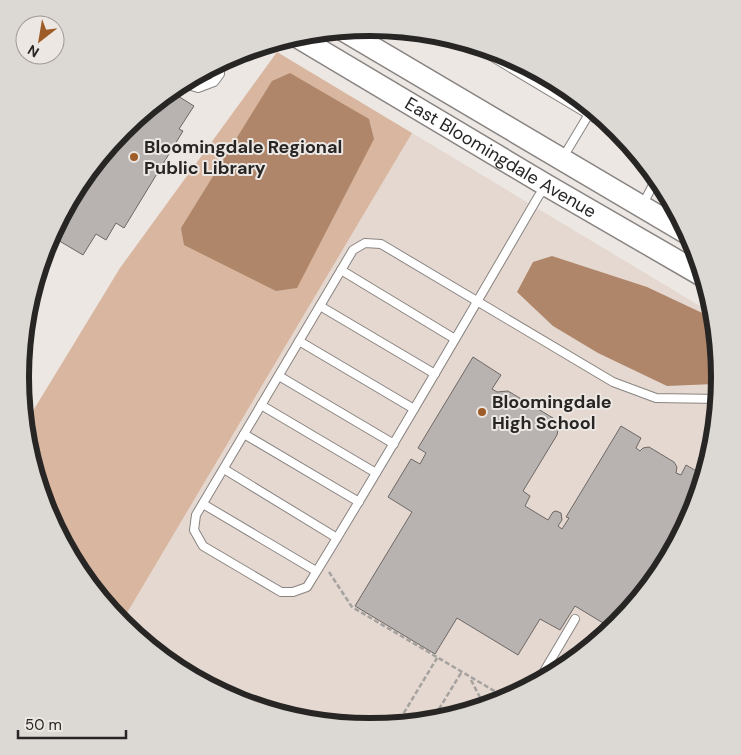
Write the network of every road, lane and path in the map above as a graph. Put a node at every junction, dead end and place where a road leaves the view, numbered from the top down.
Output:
1 (359, 36) edge
2 (306, 42) edge
3 (501, 62) edge
4 (220, 71) edge
5 (192, 86) edge
6 (586, 112) edge
7 (589, 114) edge
8 (561, 160) junction
9 (546, 185) junction
10 (653, 185) edge
11 (642, 207) junction
12 (678, 228) edge
13 (341, 270) junction
14 (695, 272) edge
15 (477, 302) junction
16 (320, 306) junction
17 (455, 339) junction
18 (299, 341) junction
19 (434, 374) junction
20 (279, 376) junction
21 (712, 399) edge
22 (262, 405) junction
23 (414, 409) junction
24 (244, 434) junction
25 (394, 444) junction
26 (224, 469) junction
27 (376, 473) junction
28 (359, 502) junction
29 (203, 504) junction
30 (337, 538) junction
31 (322, 562) junction
32 (316, 571) junction
33 (575, 619) dead end
34 (437, 658) junction
35 (544, 671) edge
36 (461, 673) junction
37 (470, 678) junction
38 (499, 694) edge
39 (482, 700) edge
40 (436, 713) edge
41 (401, 718) edge

1 - 8 main road, East Bloomingdale Avenue
2 - 9 main road, East Bloomingdale Avenue
3 - 6 lane
4 - 5 lane
7 - 8 lane
8 - 9 main road
8 - 11 main road, East Bloomingdale Avenue
9 - 14 main road, East Bloomingdale Avenue
9 - 15 lane
10 - 11 lane
11 - 12 main road, East Bloomingdale Avenue
13 - 15 lane
13 - 16 lane
13 - 17 lane
15 - 17 lane
15 - 21 lane
16 - 18 lane
16 - 19 lane
17 - 19 lane
18 - 20 lane
18 - 23 lane
19 - 23 lane
20 - 22 lane
20 - 25 lane
22 - 24 lane
22 - 27 lane
23 - 25 lane
24 - 26 lane
24 - 28 lane
25 - 27 lane
26 - 29 lane
26 - 30 lane
27 - 28 lane
28 - 30 lane
29 - 32 lane
29 - 32 lane
30 - 31 lane
31 - 32 lane
31 - 34 path
33 - 35 lane
34 - 36 path
34 - 41 path
36 - 37 path
36 - 40 path
37 - 38 path
37 - 39 path

